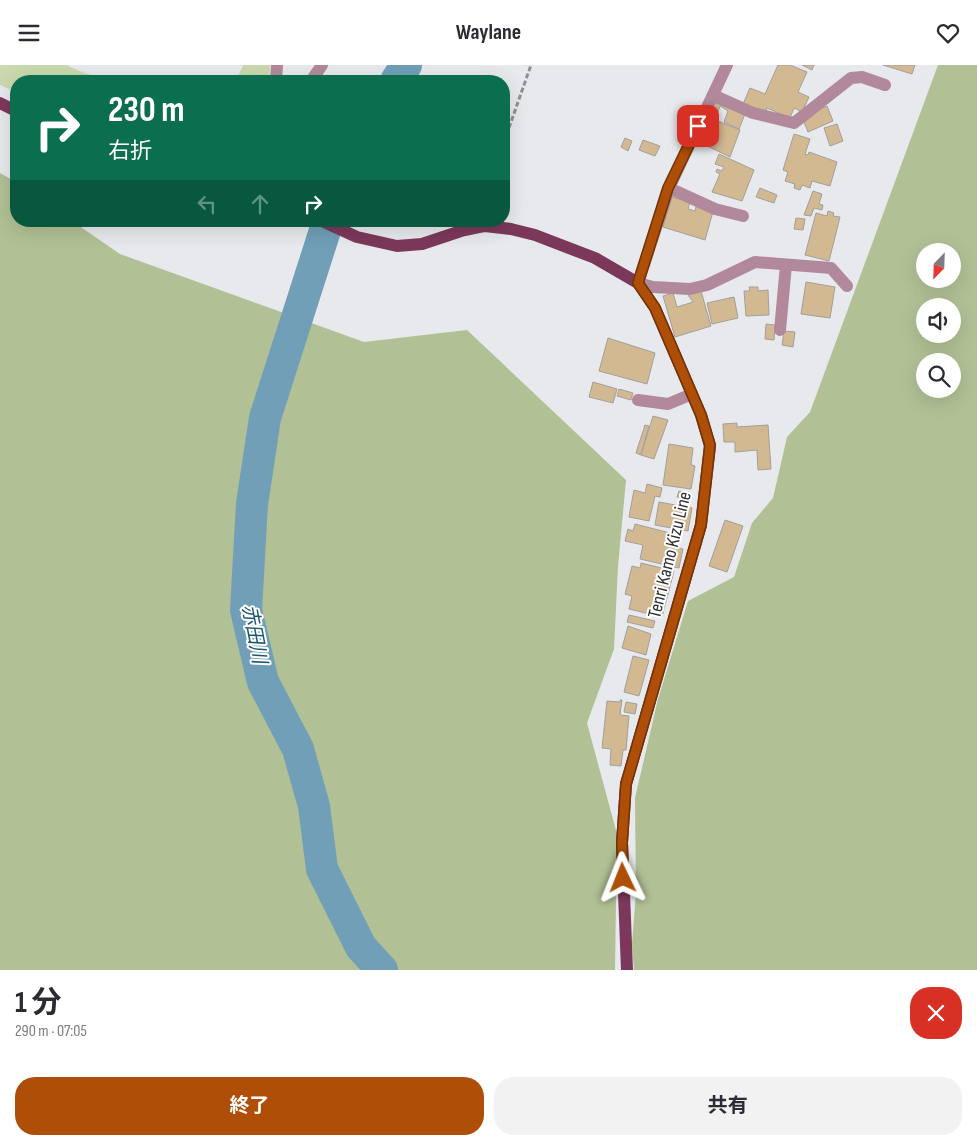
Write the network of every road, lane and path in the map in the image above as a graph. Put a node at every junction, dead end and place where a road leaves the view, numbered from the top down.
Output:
1 (531, 65) edge
2 (727, 65) edge
3 (885, 85) dead end
4 (713, 95) junction
5 (510, 125) edge
6 (668, 188) junction
7 (743, 216) dead end
8 (335, 227) edge
9 (475, 227) edge
10 (501, 227) edge
11 (786, 265) junction
12 (638, 283) junction
13 (848, 287) dead end
14 (780, 330) dead end
15 (692, 394) junction
16 (638, 400) dead end
17 (627, 970) edge

1 - 5 path
2 - 4 street
3 - 4 street
4 - 6 street
6 - 7 street
6 - 12 street
8 - 9 main road, Tenri Kamo Kizu Line
10 - 12 main road, Tenri Kamo Kizu Line
11 - 12 street
11 - 13 street
11 - 14 street
12 - 15 main road, Tenri Kamo Kizu Line
15 - 16 street
15 - 17 main road, Tenri Kamo Kizu Line

